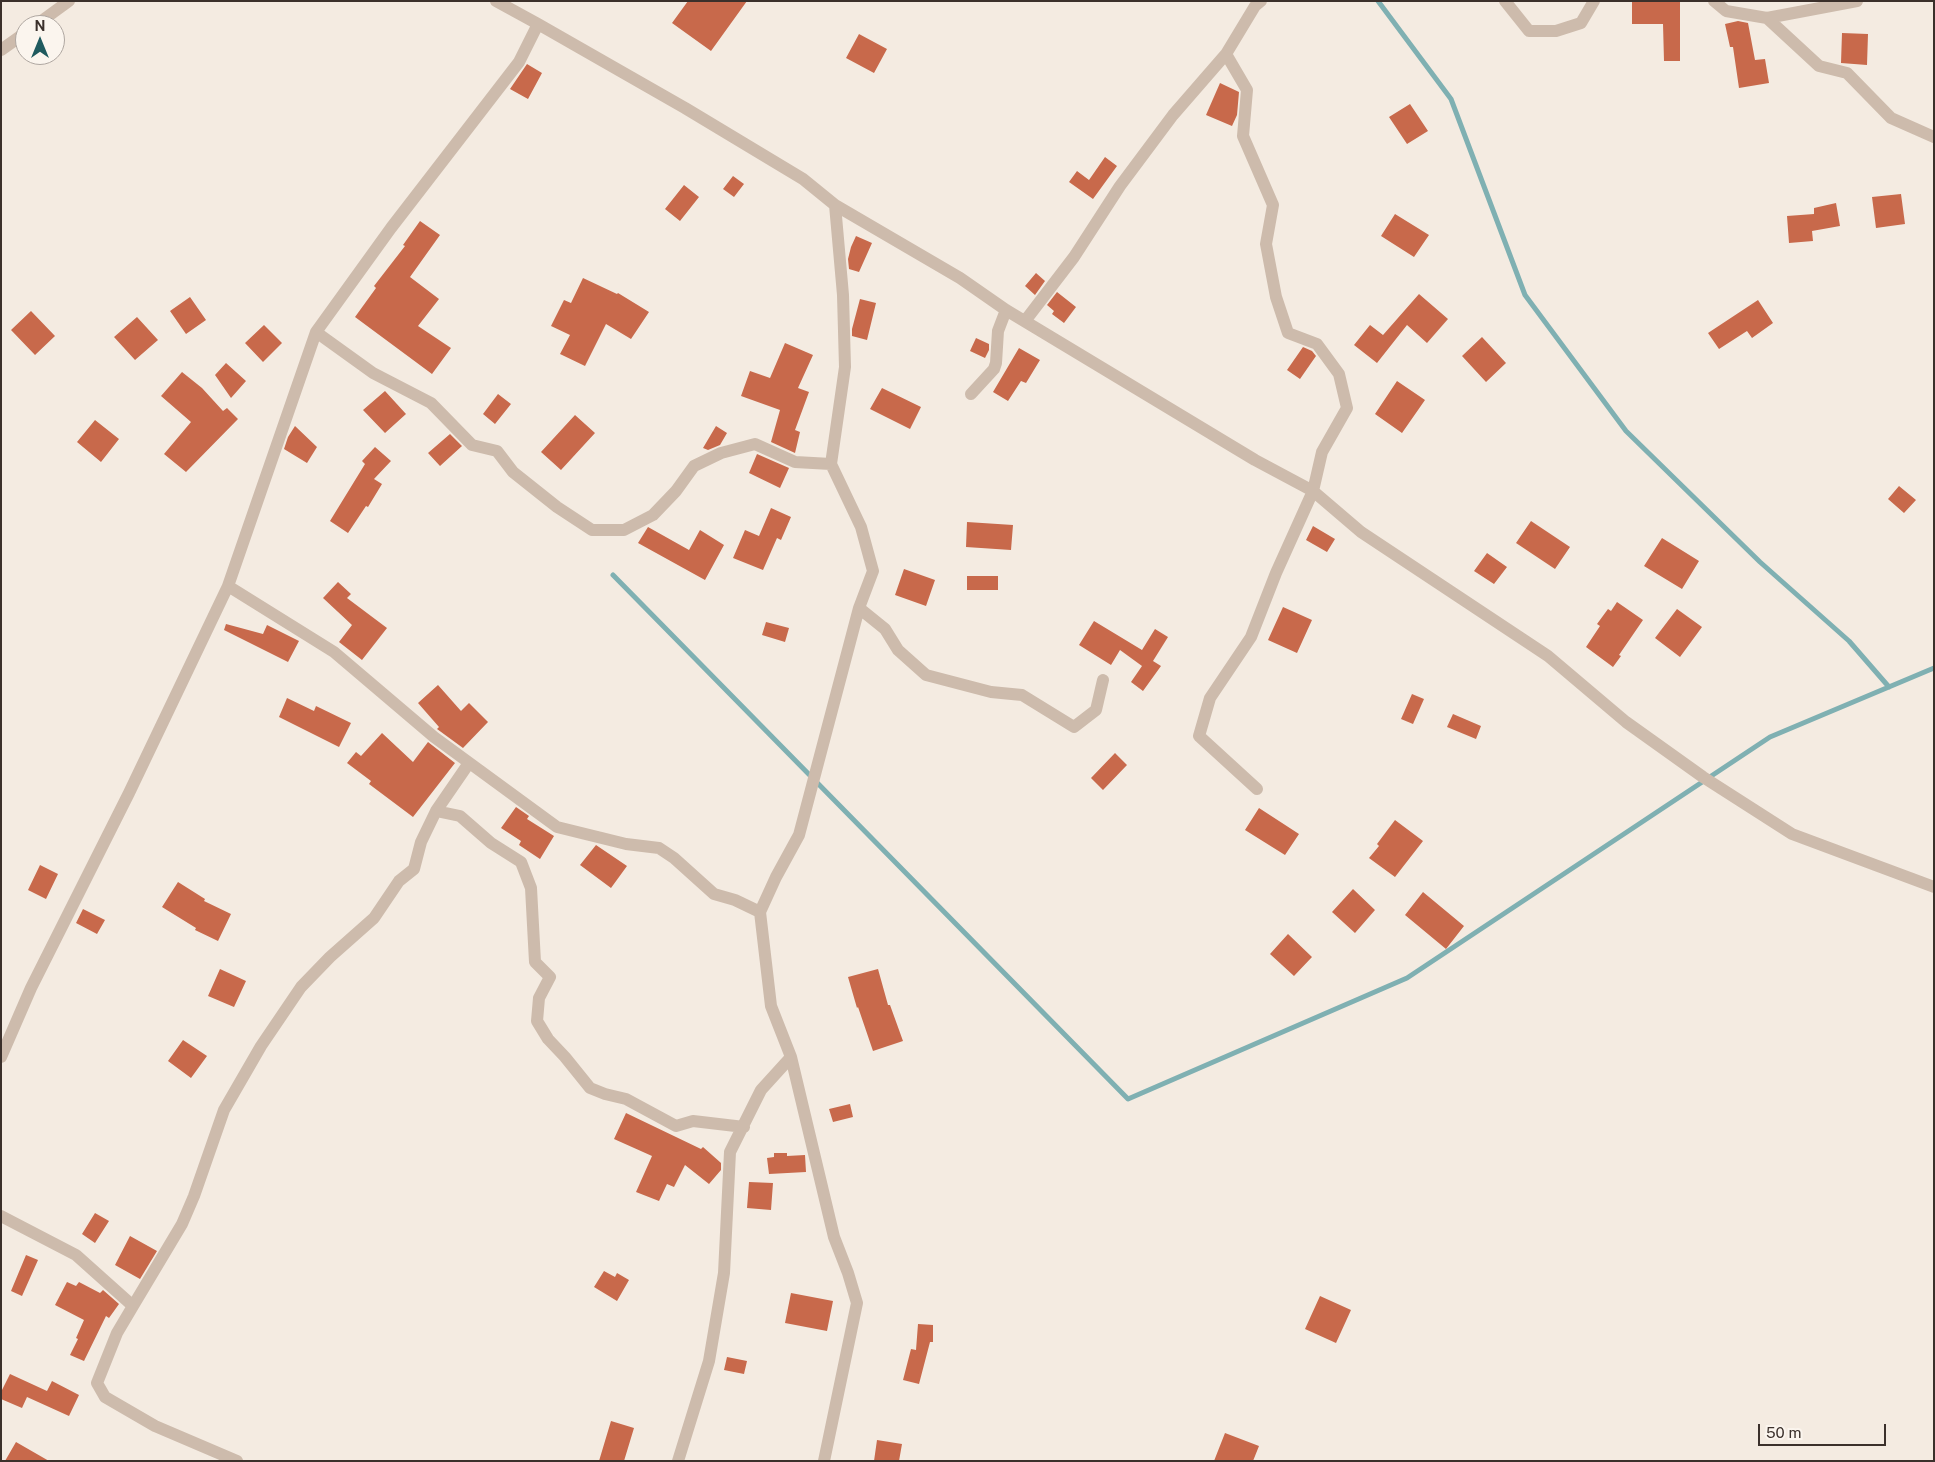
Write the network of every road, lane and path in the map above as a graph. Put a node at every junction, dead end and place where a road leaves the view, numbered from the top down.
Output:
1 (70, 1) edge
2 (496, 1) edge
3 (1261, 1) edge
4 (1506, 1) edge
5 (1594, 1) edge
6 (1714, 1) edge
7 (1857, 1) edge
8 (50, 15) edge
9 (1766, 18) junction
10 (538, 24) junction
11 (15, 40) edge
12 (1, 50) edge
13 (1226, 54) junction
14 (1934, 137) edge
15 (835, 205) junction
16 (1006, 310) junction
17 (1025, 321) junction
18 (316, 332) junction
19 (971, 394) dead end
20 (831, 464) junction
21 (1313, 491) junction
22 (228, 586) junction
23 (859, 608) junction
24 (1103, 680) dead end
25 (469, 763) junction
26 (1257, 789) dead end
27 (436, 811) junction
28 (1934, 887) edge
29 (760, 912) junction
30 (1, 1057) edge
31 (791, 1057) junction
32 (744, 1127) junction
33 (1, 1216) edge
34 (132, 1306) junction
35 (237, 1461) edge
36 (678, 1461) edge
37 (824, 1461) edge

1 - 8 street
2 - 10 street
3 - 13 street
4 - 5 street
6 - 9 street
7 - 9 street
9 - 14 street
10 - 15 street
10 - 18 street
11 - 12 street
13 - 17 street
13 - 21 street
15 - 16 street
15 - 20 street
16 - 17 street
16 - 19 street
17 - 21 street
18 - 20 street
18 - 22 street
20 - 23 street
21 - 26 street
21 - 28 street
22 - 25 street
22 - 30 street
23 - 24 street
23 - 29 street
25 - 27 street
25 - 29 street
27 - 32 street
27 - 34 street
29 - 31 street
31 - 32 street
31 - 37 street
32 - 36 street
33 - 34 street
34 - 35 street

